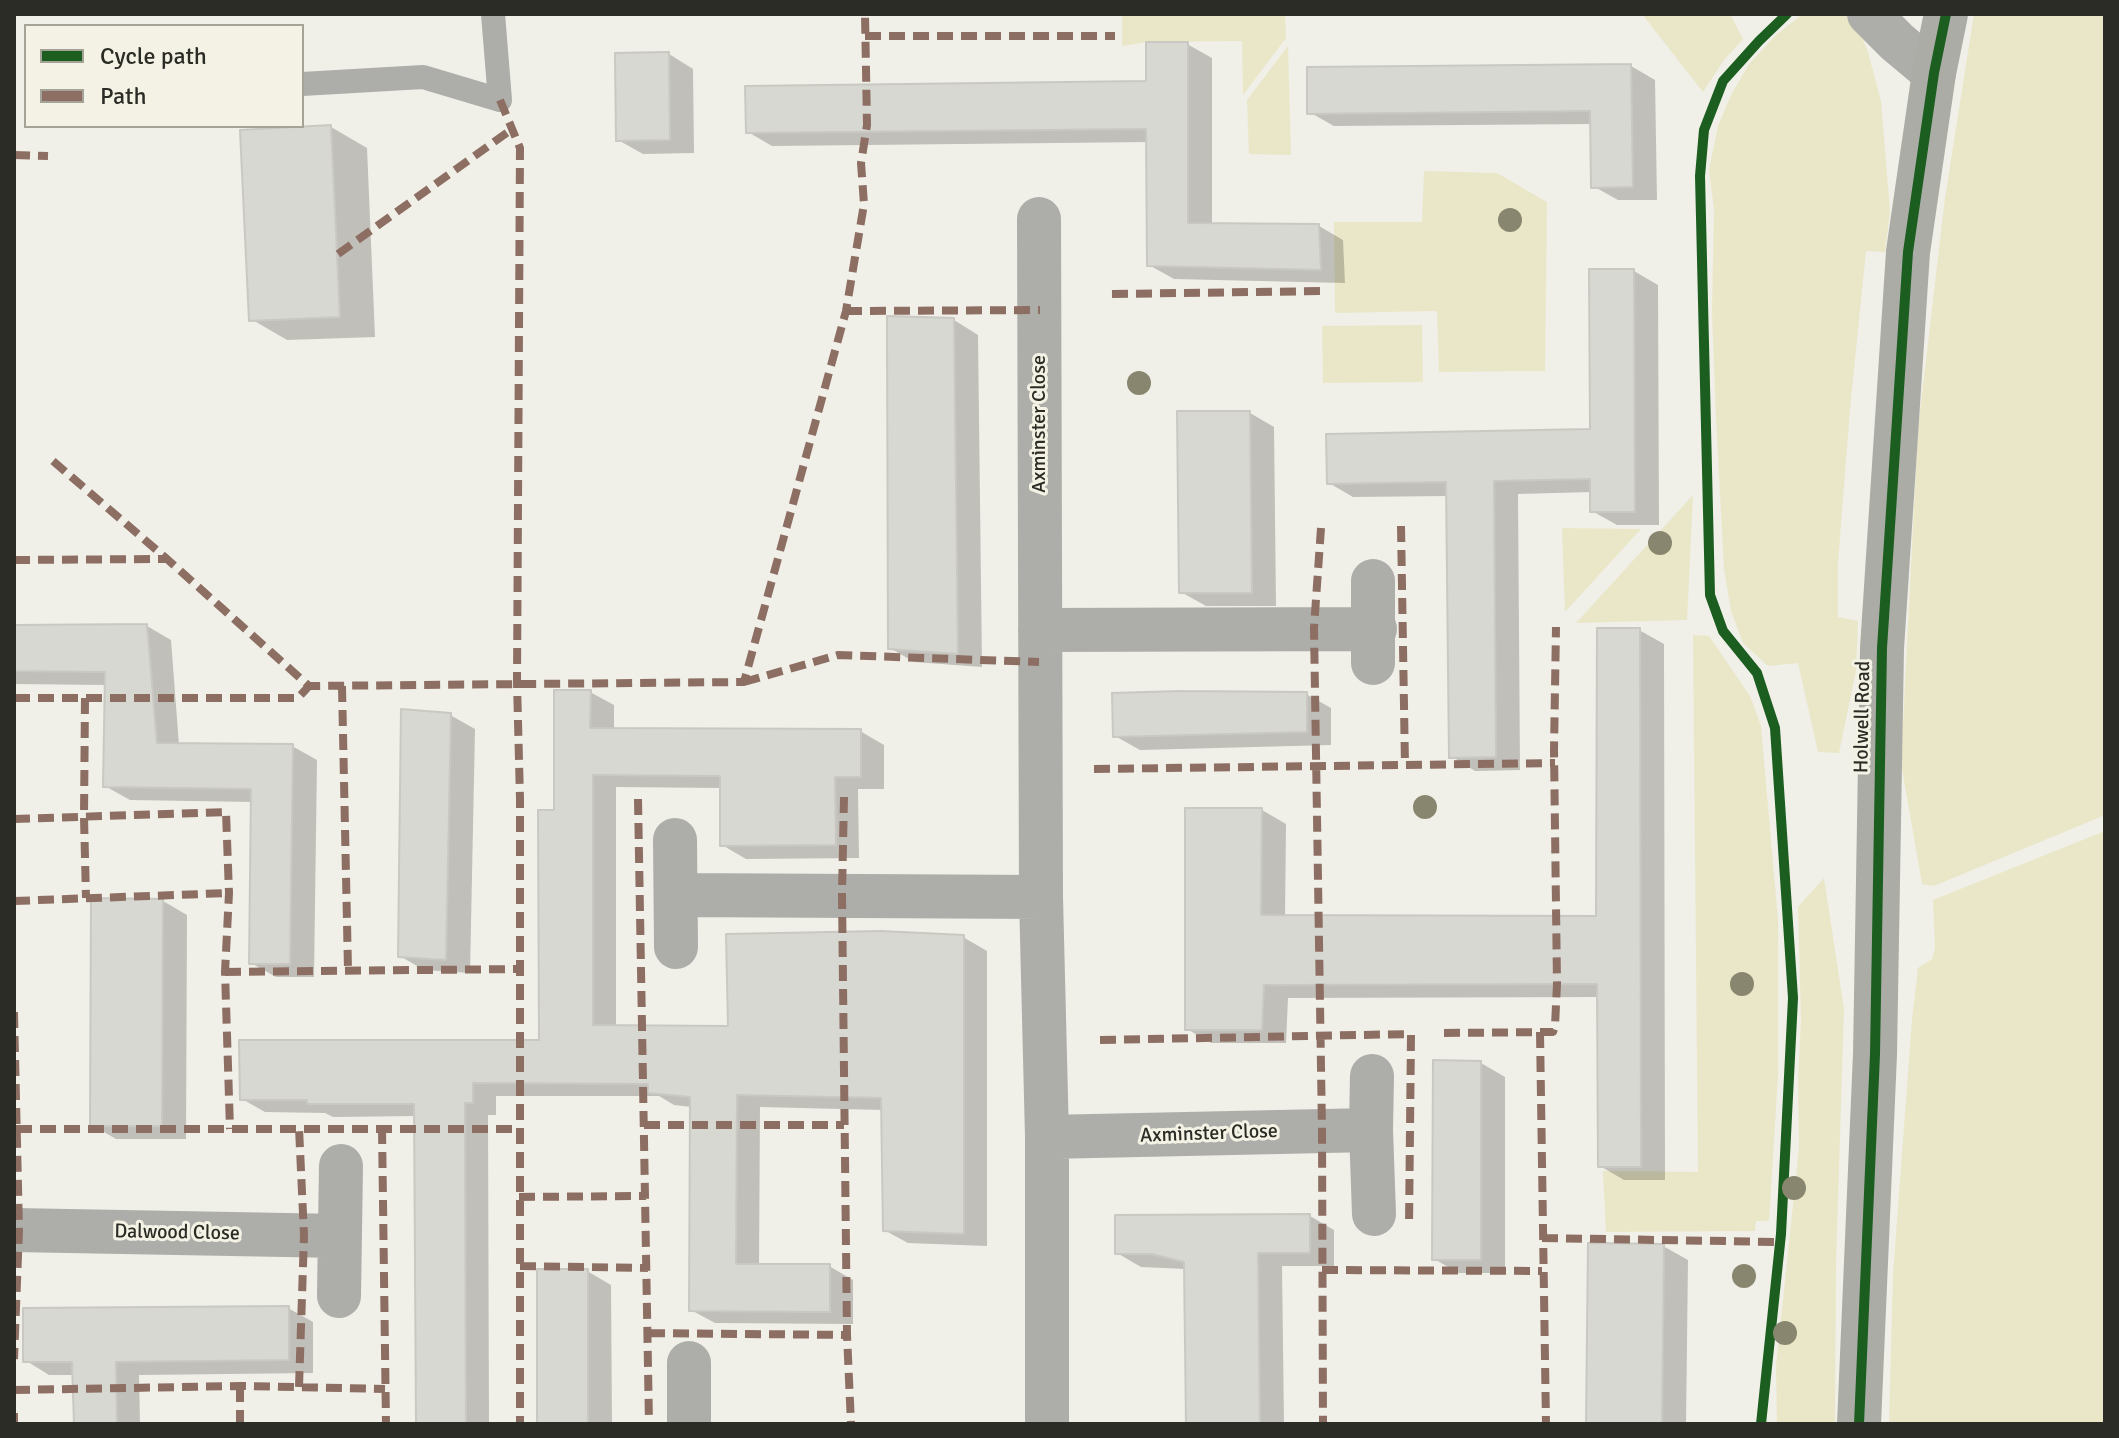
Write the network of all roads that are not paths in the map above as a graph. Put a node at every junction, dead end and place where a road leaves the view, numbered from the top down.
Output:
1 (493, 14) edge
2 (1869, 14) edge
3 (1946, 14) edge
4 (1934, 73) junction
5 (304, 84) edge
6 (1039, 219) dead end
7 (1373, 581) dead end
8 (1040, 630) junction
9 (675, 840) dead end
10 (676, 895) junction
11 (1041, 897) junction
12 (676, 947) dead end
13 (1372, 1076) dead end
14 (1371, 1130) junction
15 (1047, 1137) junction
16 (341, 1166) dead end
17 (1374, 1214) dead end
18 (14, 1230) edge
19 (340, 1236) junction
20 (339, 1296) dead end
21 (689, 1363) dead end
22 (689, 1424) edge
23 (1047, 1424) edge
24 (1859, 1424) edge

1 - 5 lane
2 - 4 street
3 - 4 street, Holwell Road
4 - 24 street, Holwell Road
6 - 8 street, Axminster Close
7 - 8 street
8 - 11 street, Axminster Close
9 - 10 street
10 - 11 street
10 - 12 street
11 - 15 street, Axminster Close
13 - 14 street
14 - 15 street, Axminster Close
14 - 17 street
15 - 23 street, Axminster Close
16 - 19 street
18 - 19 street, Dalwood Close
19 - 20 street
21 - 22 street

